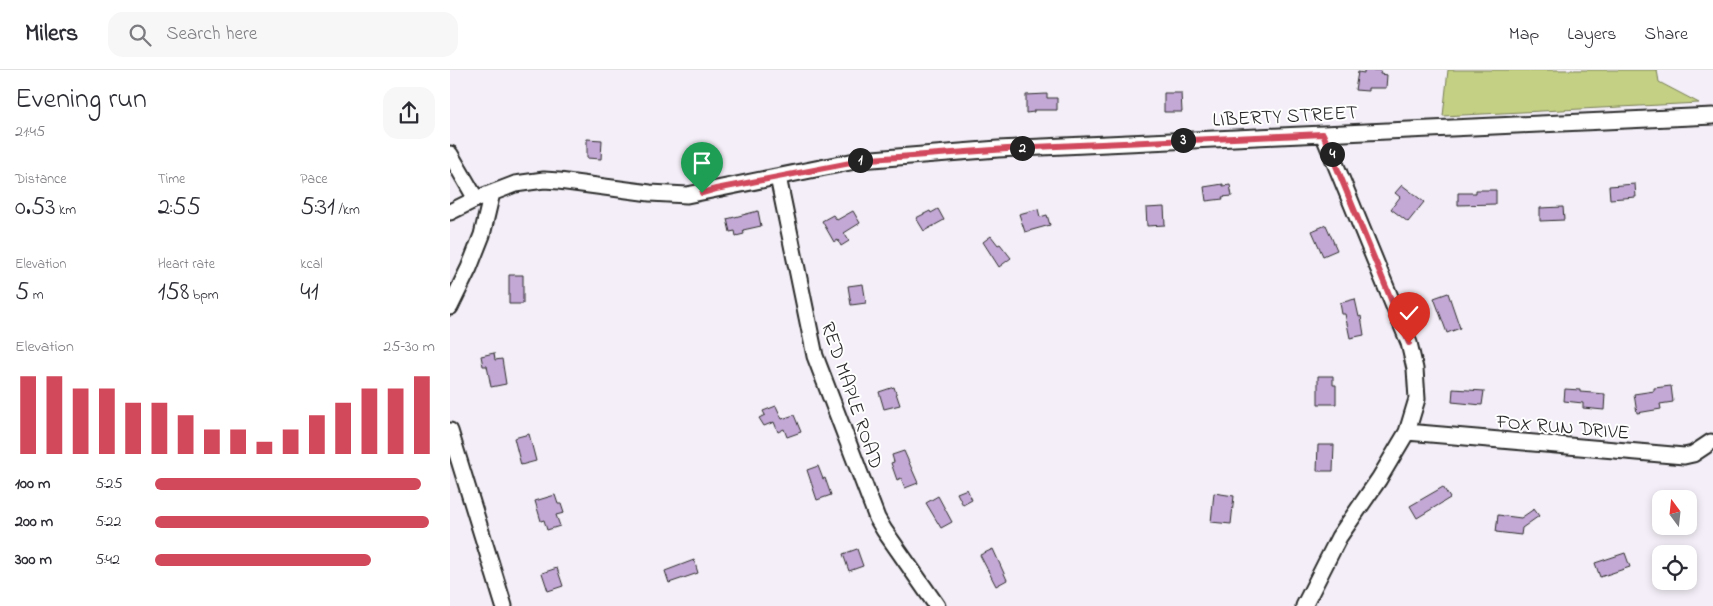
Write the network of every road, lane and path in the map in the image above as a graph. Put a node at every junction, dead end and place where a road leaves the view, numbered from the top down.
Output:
1 (1713, 116) edge
2 (1323, 134) junction
3 (450, 154) edge
4 (778, 177) junction
5 (492, 193) junction
6 (476, 199) junction
7 (450, 212) edge
8 (450, 307) edge
9 (450, 431) edge
10 (1407, 432) junction
11 (1711, 442) dead end
12 (504, 606) edge
13 (938, 606) edge
14 (1304, 606) edge

1 - 2 street, LIBERTY STREET
2 - 4 street, LIBERTY STREET
2 - 10 street
3 - 6 street
4 - 5 street, LIBERTY STREET
4 - 13 street, RED MAPLE ROAD
5 - 6 street, LIBERTY STREET
5 - 8 street
6 - 7 street, LIBERTY STREET
9 - 12 street
10 - 11 street, FOX RUN DRIVE
10 - 14 street

